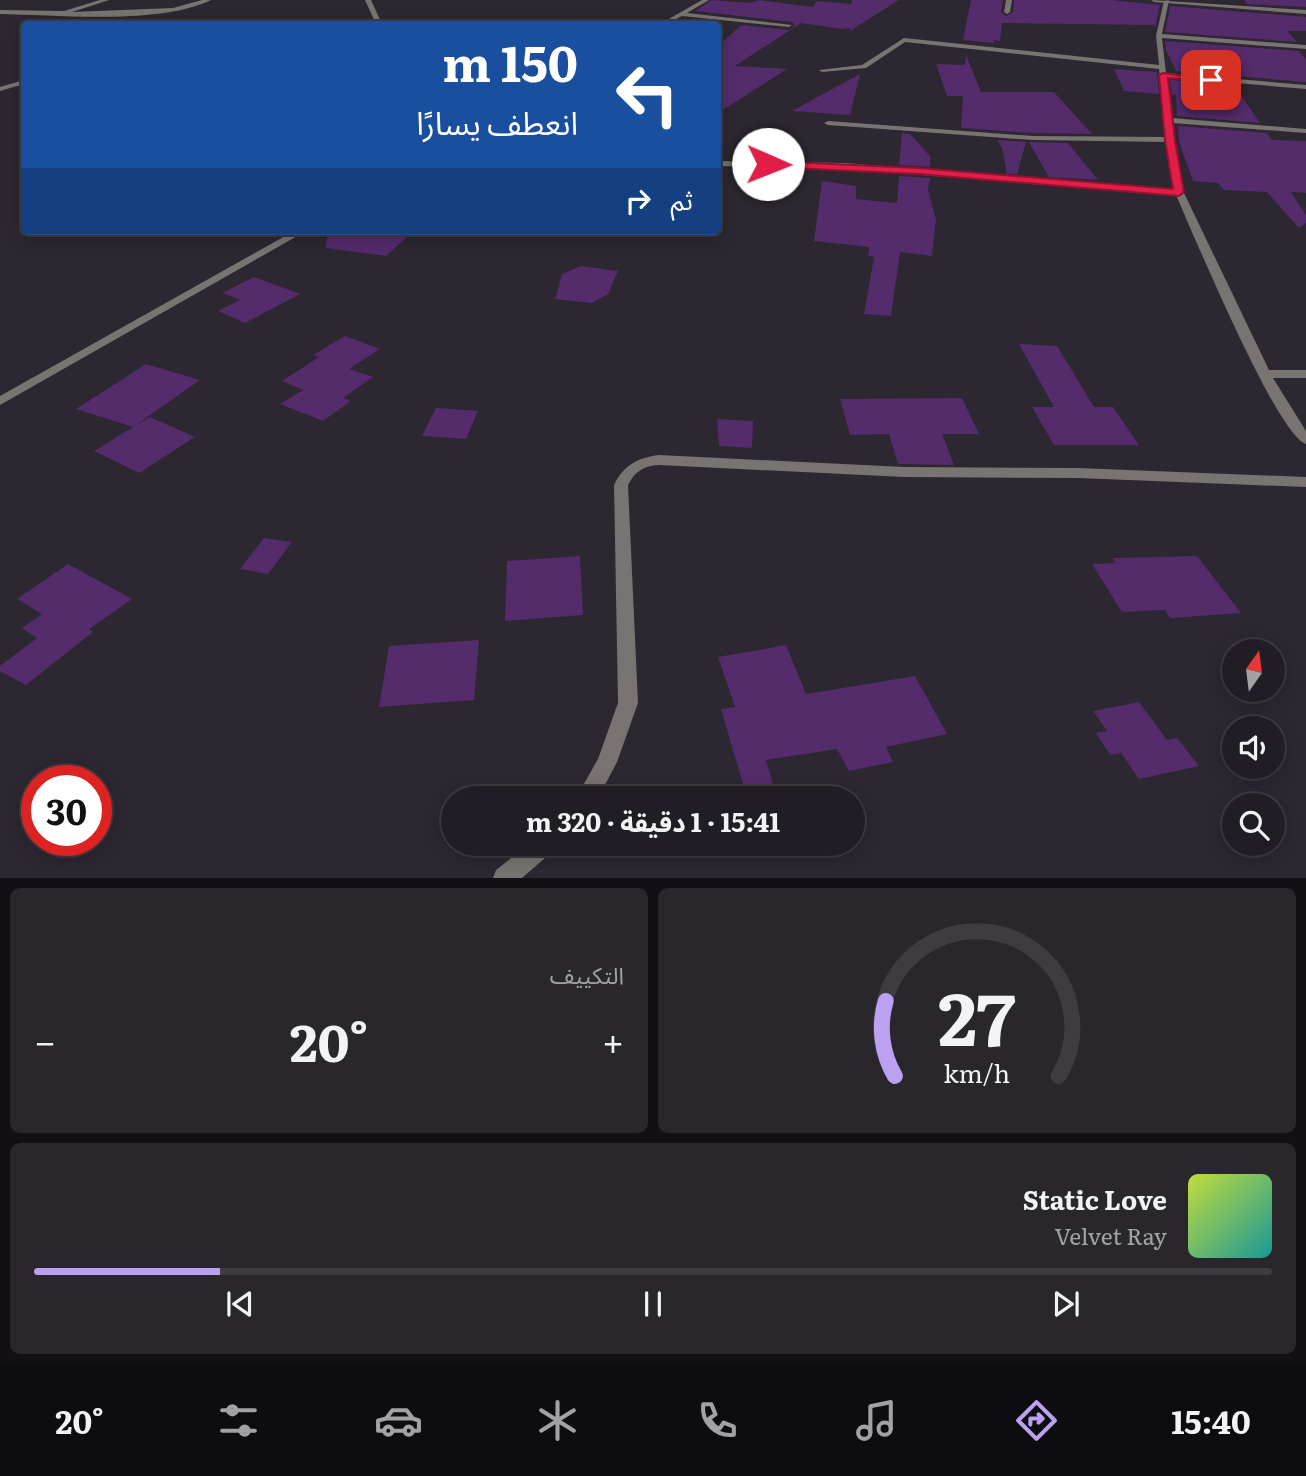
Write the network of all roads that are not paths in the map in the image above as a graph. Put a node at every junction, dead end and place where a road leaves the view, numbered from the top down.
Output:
1 (106, 0) edge
2 (208, 0) edge
3 (368, 0) edge
4 (706, 0) edge
5 (1009, 0) edge
6 (1154, 0) edge
7 (1167, 1) edge
8 (0, 12) edge
9 (1007, 12) dead end
10 (1306, 12) edge
11 (63, 13) junction
12 (682, 14) junction
13 (378, 21) edge
14 (669, 21) edge
15 (789, 25) dead end
16 (1159, 36) junction
17 (1306, 47) edge
18 (822, 70) dead end
19 (1163, 71) junction
20 (0, 76) edge
21 (21, 81) edge
22 (21, 83) edge
23 (1306, 87) edge
24 (0, 89) edge
25 (1168, 120) junction
26 (828, 123) dead end
27 (1306, 131) edge
28 (1170, 140) junction
29 (721, 164) edge
30 (1179, 192) junction
31 (294, 235) edge
32 (1265, 374) junction
33 (1306, 374) edge
34 (0, 401) edge
35 (1306, 440) edge
36 (1306, 482) edge
37 (594, 786) edge
38 (530, 856) edge
39 (504, 877) edge

1 - 11 street
2 - 11 street
3 - 13 street
4 - 12 street
5 - 9 street
6 - 7 street
7 - 10 street
7 - 16 street
8 - 11 street
12 - 14 street
12 - 15 street
16 - 17 street
16 - 19 street
18 - 19 street
19 - 23 street
19 - 25 street
20 - 21 street
22 - 24 street
25 - 27 street
25 - 28 street
26 - 28 street
28 - 30 street
29 - 30 street
30 - 32 street
31 - 34 street
32 - 33 street
32 - 35 street
36 - 37 street
38 - 39 street

